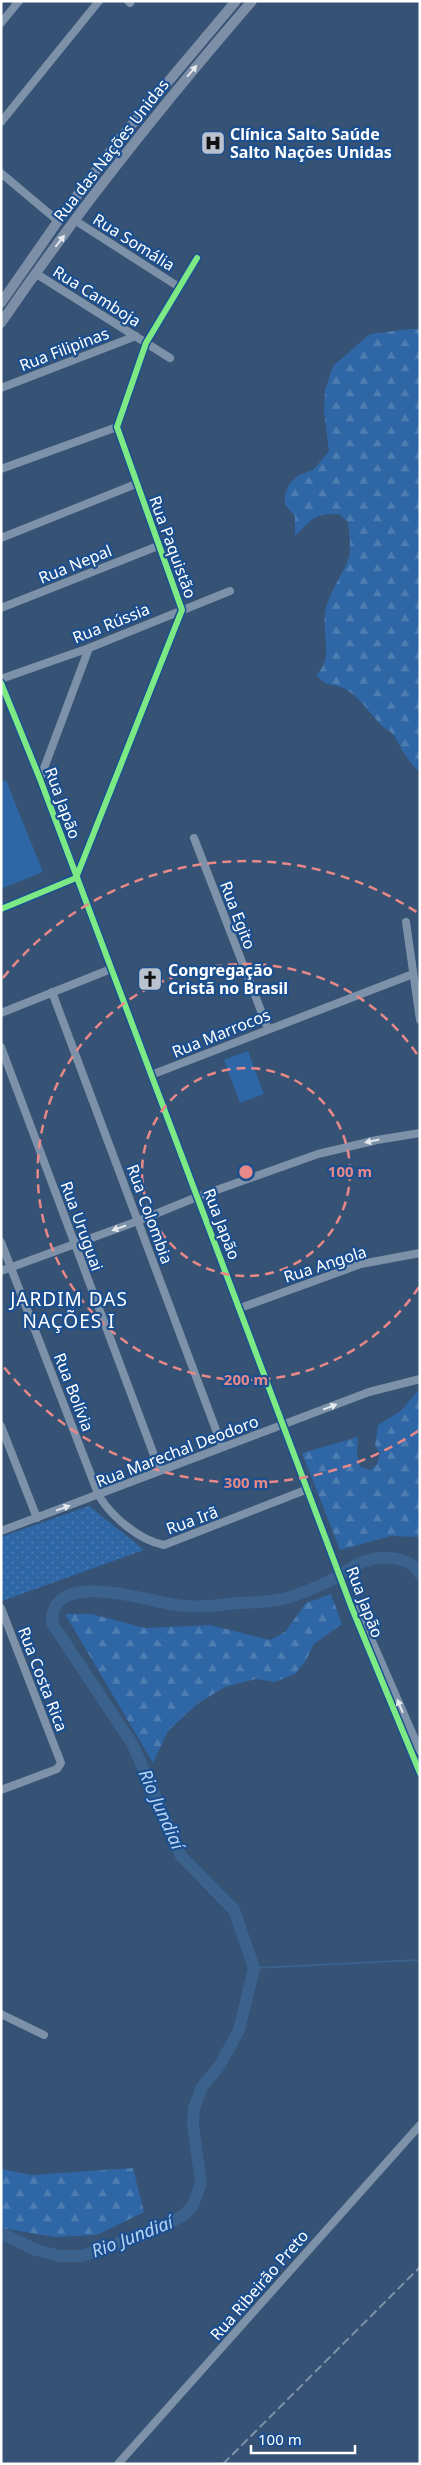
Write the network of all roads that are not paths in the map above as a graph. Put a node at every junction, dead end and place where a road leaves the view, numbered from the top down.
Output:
1 (19, 1) edge
2 (99, 1) edge
3 (236, 1) edge
4 (252, 1) edge
5 (1, 23) edge
6 (1, 122) edge
7 (120, 140) junction
8 (129, 149) junction
9 (1, 173) edge
10 (58, 221) junction
11 (76, 221) junction
12 (197, 258) dead end
13 (35, 273) junction
14 (179, 287) junction
15 (1, 303) edge
16 (1, 323) edge
17 (136, 336) junction
18 (146, 343) junction
19 (170, 358) dead end
20 (1, 388) edge
21 (117, 427) junction
22 (1, 469) edge
23 (136, 484) junction
24 (1, 538) edge
25 (158, 546) junction
26 (230, 591) dead end
27 (1, 608) edge
28 (182, 610) junction
29 (89, 648) junction
30 (1, 681) edge
31 (40, 779) junction
32 (194, 838) dead end
33 (76, 878) junction
34 (1, 909) edge
35 (406, 922) dead end
36 (111, 969) junction
37 (414, 974) junction
38 (52, 992) junction
39 (1, 1012) edge
40 (420, 1020) edge
41 (268, 1029) junction
42 (1, 1047) edge
43 (151, 1075) junction
44 (420, 1133) edge
45 (197, 1197) junction
46 (138, 1221) junction
47 (1, 1242) edge
48 (74, 1243) junction
49 (420, 1253) edge
50 (11, 1268) junction
51 (1, 1271) edge
52 (240, 1308) junction
53 (420, 1379) edge
54 (284, 1425) junction
55 (1, 1426) edge
56 (222, 1446) junction
57 (160, 1471) junction
58 (308, 1489) junction
59 (99, 1496) junction
60 (37, 1518) junction
61 (1, 1531) edge
62 (349, 1597) junction
63 (1, 1608) edge
64 (420, 1751) edge
65 (420, 1773) edge
66 (1, 1790) edge
67 (1, 2014) edge
68 (44, 2035) dead end
69 (420, 2125) edge
70 (118, 2464) edge

1 - 5 street
2 - 6 street
3 - 7 main road, Rua das Nações Unidas
8 -> 4 main road, Rua das Nações Unidas
7 - 8 main road
7 - 10 main road, Rua das Nações Unidas
8 - 11 main road, Rua das Nações Unidas
9 - 10 street
10 - 15 main road, Rua das Nações Unidas
13 -> 11 main road, Rua das Nações Unidas
11 - 14 street, Rua Somália
12 - 14 street
13 - 16 main road, Rua das Nações Unidas
13 - 17 street, Rua Camboja
14 - 18 street
17 - 18 street, Rua Camboja
17 - 20 street, Rua Filipinas
18 - 19 street, Rua Camboja
18 - 21 street
21 - 22 street
21 - 23 street, Rua Paquistão
23 - 24 street
23 - 25 street, Rua Paquistão
25 - 27 street, Rua Nepal
25 - 28 street, Rua Paquistão
26 - 28 street, Rua Rússia
28 - 29 street, Rua Rússia
28 - 33 street, Rua Paquistão
29 - 30 street, Rua Rússia
29 - 31 street
30 - 31 street, Rua Japão
31 - 33 street, Rua Japão
32 - 41 street, Rua Egito
33 - 34 street
33 - 36 street, Rua Japão
35 - 37 street
36 - 38 street
36 - 43 street, Rua Japão
37 - 40 street
37 - 41 street, Rua Marrocos
38 - 39 street
38 - 46 street, Rua Colombia
41 - 43 street, Rua Marrocos
42 - 48 street, Rua Uruguai
43 - 45 street, Rua Japão
44 -> 45 street
45 - 46 street
45 - 52 street, Rua Japão
46 -> 48 street
46 - 56 street, Rua Colombia
47 - 50 street, Rua Bolívia
48 - 50 street
48 - 57 street, Rua Uruguai
49 - 52 street, Rua Angola
50 - 51 street
50 - 59 street, Rua Bolívia
52 - 54 street, Rua Japão
54 -> 53 street, Rua Marechal Deodoro
54 - 56 street, Rua Marechal Deodoro
54 - 58 street, Rua Japão
55 - 60 street
56 - 57 street, Rua Marechal Deodoro
57 - 59 street, Rua Marechal Deodoro
58 - 59 street, Rua Irã
58 - 62 street, Rua Japão
60 -> 59 street, Rua Marechal Deodoro
60 - 61 street, Rua Marechal Deodoro
64 -> 62 street, Rua Japão
62 - 65 street, Rua Japão
63 - 66 street, Rua Costa Rica
67 - 68 street
69 - 70 street, Rua Ribeirão Preto

